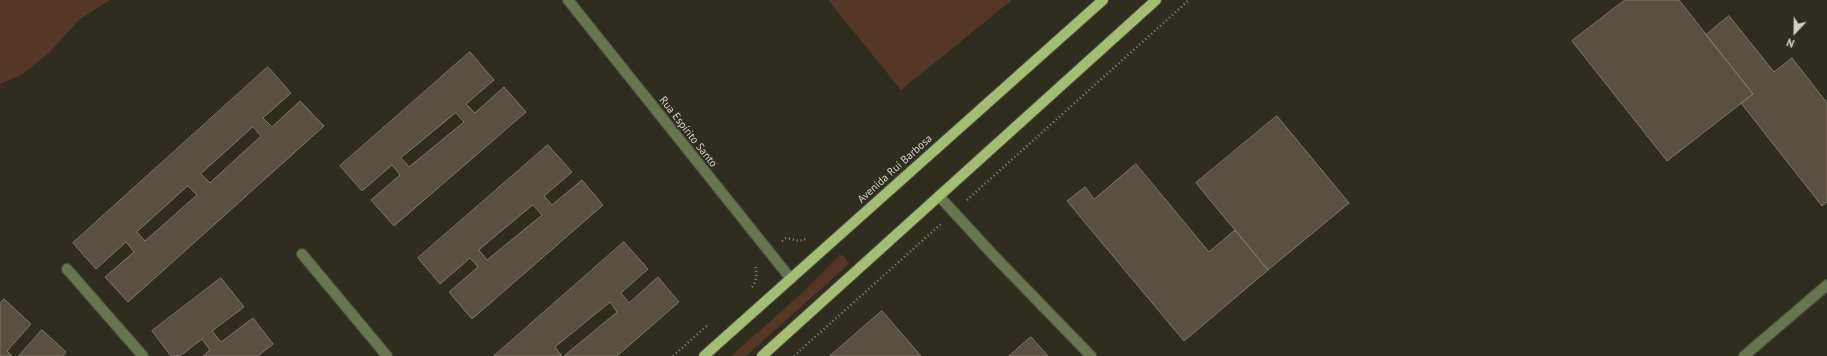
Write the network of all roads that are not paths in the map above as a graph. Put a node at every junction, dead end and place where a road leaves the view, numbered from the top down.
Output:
1 (568, 0) edge
2 (1103, 0) edge
3 (1156, 0) edge
4 (939, 196) junction
5 (302, 254) dead end
6 (67, 268) dead end
7 (791, 279) junction
8 (1827, 285) edge
9 (143, 356) edge
10 (387, 356) edge
11 (704, 356) edge
12 (762, 356) edge
13 (1091, 356) edge
14 (1744, 356) edge

1 - 7 street, Rua Espírito Santo
2 - 7 main road, Avenida Rui Barbosa
3 - 4 main road
4 - 12 main road
4 - 13 street
5 - 10 street
6 - 9 street
7 - 11 main road, Avenida Rui Barbosa
8 - 14 street

